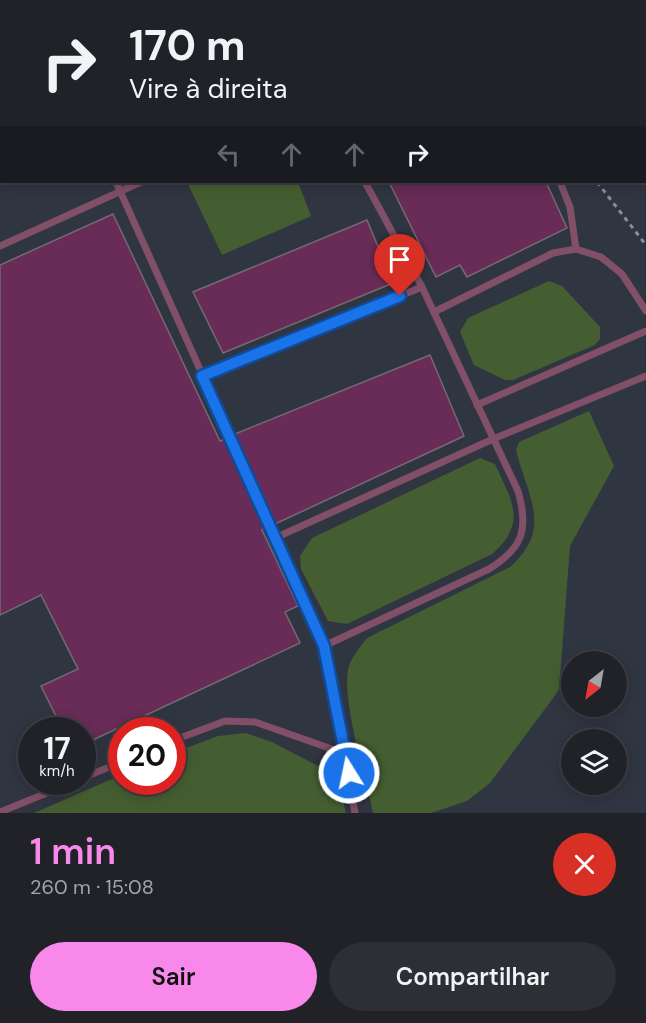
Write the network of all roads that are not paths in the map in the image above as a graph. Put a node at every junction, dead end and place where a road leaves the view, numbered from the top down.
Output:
1 (117, 183) edge
2 (139, 183) edge
3 (365, 183) edge
4 (560, 183) edge
5 (121, 191) junction
6 (0, 246) edge
7 (576, 249) junction
8 (422, 287) junction
9 (646, 311) edge
10 (434, 312) junction
11 (646, 332) edge
12 (202, 376) junction
13 (646, 376) edge
14 (477, 405) junction
15 (493, 439) junction
16 (275, 538) junction
17 (324, 646) junction
18 (186, 736) edge
19 (346, 754) junction
20 (42, 795) edge
21 (0, 812) edge
22 (355, 813) edge

1 - 5 lane
2 - 5 lane
3 - 8 lane
4 - 7 lane
5 - 6 lane
5 - 12 lane
7 - 9 lane
7 - 10 lane
8 - 10 lane
8 - 12 lane
10 - 14 lane
11 - 14 lane
12 - 16 lane
13 - 15 lane
14 - 15 lane
15 - 16 lane
15 - 17 lane
16 - 17 lane
17 - 19 lane
18 - 19 lane
19 - 22 lane
20 - 21 lane

